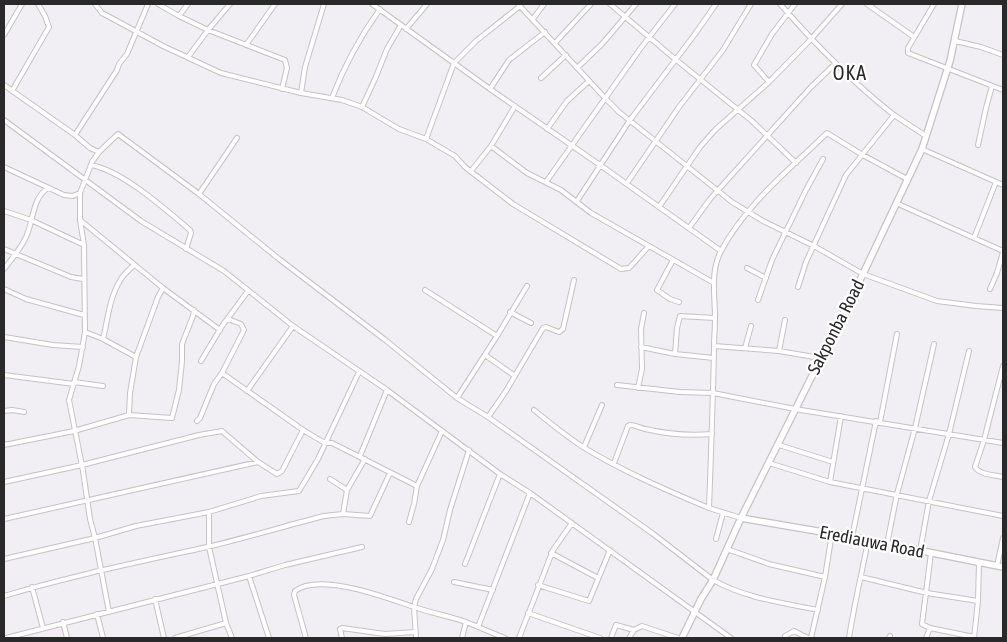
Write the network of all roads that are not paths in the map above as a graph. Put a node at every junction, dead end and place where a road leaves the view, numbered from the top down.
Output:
1 (22, 4) edge
2 (38, 4) edge
3 (95, 4) edge
4 (148, 4) edge
5 (158, 4) edge
6 (188, 4) edge
7 (230, 4) edge
8 (275, 4) edge
9 (324, 4) edge
10 (372, 4) edge
11 (427, 4) edge
12 (544, 4) edge
13 (591, 4) edge
14 (610, 4) edge
15 (636, 4) edge
16 (675, 4) edge
17 (716, 4) edge
18 (752, 4) edge
19 (780, 4) edge
20 (795, 4) edge
21 (842, 4) edge
22 (869, 4) edge
23 (934, 4) edge
24 (962, 4) edge
25 (519, 5) edge
26 (380, 9) junction
27 (788, 13) junction
28 (179, 16) junction
29 (625, 17) junction
30 (533, 19) junction
31 (401, 25) junction
32 (406, 28) junction
33 (208, 30) junction
34 (136, 31) junction
35 (545, 32) junction
36 (4, 35) edge
37 (649, 37) junction
38 (914, 37) junction
39 (812, 38) junction
40 (955, 41) junction
41 (555, 43) junction
42 (246, 45) junction
43 (566, 55) junction
44 (1003, 55) edge
45 (188, 57) junction
46 (675, 59) junction
47 (454, 63) junction
48 (835, 64) junction
49 (578, 67) junction
50 (947, 69) junction
51 (541, 78) dead end
52 (702, 79) junction
53 (589, 81) junction
54 (769, 82) junction
55 (4, 85) edge
56 (992, 86) junction
57 (282, 89) junction
58 (490, 89) junction
59 (1003, 90) edge
60 (12, 91) junction
61 (301, 93) junction
62 (332, 98) junction
63 (606, 99) junction
64 (515, 106) junction
65 (362, 107) junction
66 (738, 109) junction
67 (894, 115) junction
68 (4, 120) edge
69 (630, 120) junction
70 (547, 128) junction
71 (75, 134) junction
72 (768, 136) junction
73 (926, 136) junction
74 (237, 138) dead end
75 (426, 139) junction
76 (655, 142) junction
77 (572, 145) junction
78 (978, 145) dead end
79 (491, 146) junction
80 (922, 149) junction
81 (99, 152) junction
82 (861, 154) junction
83 (823, 160) dead end
84 (796, 163) junction
85 (600, 164) junction
86 (91, 165) junction
87 (687, 166) junction
88 (4, 167) edge
89 (471, 171) junction
90 (907, 179) junction
91 (85, 180) junction
92 (546, 182) junction
93 (996, 182) junction
94 (627, 183) junction
95 (1003, 185) edge
96 (48, 188) junction
97 (717, 192) junction
98 (80, 193) junction
99 (199, 194) junction
100 (73, 196) junction
101 (80, 200) junction
102 (577, 201) junction
103 (896, 203) junction
104 (659, 207) junction
105 (4, 211) edge
106 (748, 212) junction
107 (31, 220) junction
108 (80, 220) junction
109 (88, 225) junction
110 (689, 228) junction
111 (82, 231) junction
112 (786, 234) junction
113 (974, 238) junction
114 (84, 245) junction
115 (649, 246) junction
116 (814, 246) junction
117 (4, 249) edge
118 (186, 249) junction
119 (721, 251) junction
120 (1003, 251) edge
121 (15, 254) junction
122 (673, 260) junction
123 (134, 265) junction
124 (746, 268) dead end
125 (4, 269) edge
126 (863, 274) junction
127 (766, 278) junction
128 (83, 279) junction
129 (574, 280) dead end
130 (714, 284) junction
131 (527, 286) dead end
132 (798, 287) dead end
133 (163, 288) junction
134 (4, 289) edge
135 (990, 289) dead end
136 (425, 290) dead end
137 (248, 291) junction
138 (758, 300) dead end
139 (679, 302) dead end
140 (1003, 308) edge
141 (196, 312) junction
142 (510, 312) junction
143 (644, 313) dead end
144 (84, 315) junction
145 (715, 318) junction
146 (228, 319) junction
147 (785, 320) dead end
148 (531, 323) dead end
149 (293, 326) junction
150 (751, 326) dead end
151 (220, 330) junction
152 (85, 332) junction
153 (897, 334) dead end
154 (497, 336) junction
155 (4, 337) edge
156 (103, 339) junction
157 (934, 344) dead end
158 (714, 346) junction
159 (83, 347) junction
160 (641, 347) junction
161 (745, 348) junction
162 (779, 351) junction
163 (969, 351) dead end
164 (675, 354) junction
165 (485, 355) junction
166 (136, 357) junction
167 (714, 358) junction
168 (820, 358) junction
169 (201, 361) dead end
170 (1003, 366) edge
171 (359, 372) junction
172 (222, 373) junction
173 (4, 376) edge
174 (515, 376) junction
175 (74, 383) junction
176 (617, 385) dead end
177 (103, 386) dead end
178 (638, 388) junction
179 (387, 390) junction
180 (247, 391) junction
181 (713, 393) junction
182 (457, 398) junction
183 (602, 406) dead end
184 (795, 409) junction
185 (534, 410) dead end
186 (4, 411) edge
187 (24, 412) dead end
188 (129, 415) junction
189 (841, 416) junction
190 (488, 417) junction
191 (197, 421) dead end
192 (878, 422) junction
193 (915, 428) junction
194 (303, 430) junction
195 (74, 431) junction
196 (442, 431) junction
197 (712, 434) junction
198 (949, 434) junction
199 (984, 440) junction
200 (325, 442) junction
201 (1003, 443) edge
202 (4, 445) edge
203 (778, 445) junction
204 (584, 447) junction
205 (469, 450) junction
206 (360, 456) junction
207 (365, 459) junction
208 (258, 462) junction
209 (833, 462) junction
210 (614, 463) junction
211 (769, 463) junction
212 (82, 465) junction
213 (390, 473) junction
214 (500, 474) junction
215 (1003, 477) edge
216 (330, 479) dead end
217 (4, 482) edge
218 (830, 482) junction
219 (416, 486) junction
220 (861, 488) junction
221 (347, 490) junction
222 (530, 493) junction
223 (897, 494) junction
224 (87, 501) junction
225 (929, 501) junction
226 (709, 508) junction
227 (209, 512) junction
228 (723, 513) junction
229 (343, 514) junction
230 (1003, 516) edge
231 (741, 518) junction
232 (4, 519) edge
233 (409, 522) dead end
234 (572, 523) junction
235 (832, 533) junction
236 (852, 537) junction
237 (95, 538) junction
238 (716, 538) dead end
239 (1003, 538) edge
240 (868, 540) junction
241 (887, 545) junction
242 (209, 546) junction
243 (362, 547) dead end
244 (727, 549) junction
245 (610, 550) junction
246 (920, 551) junction
247 (931, 553) junction
248 (552, 554) junction
249 (4, 560) edge
250 (979, 562) junction
251 (464, 564) dead end
252 (1000, 566) edge
253 (101, 571) junction
254 (249, 576) junction
255 (825, 577) junction
256 (861, 577) junction
257 (598, 578) junction
258 (713, 580) junction
259 (454, 582) dead end
260 (217, 584) junction
261 (538, 585) junction
262 (32, 587) junction
263 (493, 590) junction
264 (927, 593) junction
265 (4, 596) edge
266 (155, 599) junction
267 (978, 601) junction
268 (414, 607) junction
269 (818, 610) junction
270 (695, 611) junction
271 (109, 612) junction
272 (528, 613) junction
273 (97, 614) junction
274 (63, 622) junction
275 (466, 622) junction
276 (226, 623) junction
277 (478, 627) junction
278 (43, 628) junction
279 (930, 628) junction
280 (634, 630) junction
281 (29, 632) junction
282 (415, 632) junction
283 (785, 636) dead end
284 (6, 638) edge
285 (30, 638) edge
286 (67, 638) edge
287 (103, 638) edge
288 (164, 638) edge
289 (175, 638) edge
290 (232, 638) edge
291 (269, 638) edge
292 (306, 638) edge
293 (342, 638) edge
294 (416, 638) edge
295 (462, 638) edge
296 (505, 638) edge
297 (519, 638) edge
298 (600, 638) edge
299 (611, 638) edge
300 (629, 638) edge
301 (678, 638) edge
302 (682, 638) edge
303 (731, 638) edge
304 (809, 638) edge
305 (849, 638) edge
306 (926, 638) edge
307 (974, 638) edge

1 - 36 street
2 - 60 street
3 - 34 street
4 - 34 street
5 - 28 street
6 - 28 street
7 - 33 street
8 - 42 street
9 - 61 street
10 - 26 street
11 - 32 street
12 - 30 street
13 - 41 street
14 - 29 street
15 - 29 street
16 - 37 street
17 - 46 street
18 - 52 street
19 - 27 street
20 - 27 street
21 - 39 street
22 - 38 street
23 - 38 street
24 - 40 main road, Sakponba Road
25 - 30 street
25 - 47 street
26 - 31 street
26 - 62 street
27 - 39 street
27 - 54 street
28 - 33 street
29 - 37 street
29 - 49 street
30 - 35 street
31 - 32 street
31 - 65 street
32 - 47 street
33 - 42 street
33 - 45 street
34 - 45 street
34 - 71 street
35 - 41 street
35 - 58 street
37 - 46 street
37 - 63 street
38 - 50 street
39 - 48 street
39 - 54 street
40 - 44 street
40 - 50 main road, Sakponba Road
41 - 43 street
42 - 57 street
43 - 49 street
43 - 51 street
45 - 57 street
46 - 52 street
46 - 69 street
47 - 58 street
47 - 75 street
48 - 67 street
48 - 72 street
49 - 53 street
50 - 56 street
50 - 73 main road, Sakponba Road
52 - 66 street
52 - 76 street
53 - 63 street
53 - 70 street
54 - 66 street
55 - 60 street
56 - 59 street
56 - 78 street
57 - 61 street
58 - 64 street
60 - 71 street
61 - 62 street
62 - 65 street
63 - 69 street
63 - 77 street
64 - 70 street
64 - 79 street
65 - 75 street
66 - 72 street
66 - 87 street
67 - 73 street
67 - 82 street
68 - 91 street
69 - 76 street
69 - 85 street
70 - 77 street
71 - 81 street
72 - 84 street
72 - 97 street
73 - 80 main road, Sakponba Road
74 - 99 street
75 - 89 street
76 - 87 street
76 - 94 street
77 - 85 street
77 - 92 street
79 - 89 street
79 - 92 street
80 - 90 main road, Sakponba Road
80 - 93 street
81 - 86 street
81 - 99 street
82 - 84 street
82 - 90 street
82 - 116 street
83 - 112 street
84 - 106 street
85 - 94 street
85 - 102 street
86 - 91 street
86 - 118 street
87 - 97 street
87 - 104 street
88 - 96 street
89 - 115 street
90 - 103 main road, Sakponba Road
91 - 98 street
91 - 118 street
92 - 102 street
93 - 95 street
93 - 113 street
94 - 104 street
96 - 100 street
96 - 107 street
97 - 106 street
97 - 110 street
98 - 100 street
98 - 101 street
99 - 182 street
100 - 101 street
101 - 108 street
102 - 115 street
103 - 113 street
103 - 126 main road, Sakponba Road
104 - 110 street
105 - 107 street
106 - 112 street
106 - 119 street
107 - 114 street
107 - 121 street
108 - 109 street
108 - 111 street
109 - 111 street
109 - 123 street
110 - 119 street
111 - 114 street
112 - 116 street
112 - 127 street
113 - 120 street
114 - 128 street
115 - 122 street
116 - 126 street
116 - 132 street
117 - 121 street
118 - 137 street
119 - 130 street
120 - 135 street
121 - 125 street
121 - 128 street
122 - 130 street
122 - 139 street
123 - 133 street
123 - 156 street
124 - 127 street
126 - 140 street
126 - 168 main road, Sakponba Road
127 - 138 street
128 - 144 street
129 - 174 street
130 - 145 street
131 - 142 street
133 - 141 street
133 - 166 street
134 - 144 street
136 - 154 street
137 - 146 street
137 - 149 street
141 - 151 street
141 - 188 street
142 - 148 street
142 - 154 street
143 - 160 street
144 - 152 street
145 - 158 street
145 - 164 street
146 - 151 street
146 - 172 street
147 - 162 street
149 - 171 street
149 - 180 street
150 - 161 street
151 - 169 street
152 - 156 street
152 - 159 street
153 - 192 street
154 - 165 street
155 - 159 street
156 - 166 street
157 - 193 street
158 - 161 street
158 - 167 street
159 - 175 street
160 - 164 street
160 - 178 street
161 - 162 street
162 - 168 street
163 - 198 street
164 - 167 street
165 - 174 street
165 - 182 street
166 - 188 street
167 - 181 street
168 - 184 main road, Sakponba Road
170 - 199 street
171 - 179 street
171 - 200 street
172 - 180 street
172 - 191 street
173 - 175 street
174 - 190 street
175 - 177 street
175 - 195 street
176 - 178 street
178 - 181 street
179 - 196 street
179 - 206 street
180 - 194 street
181 - 184 street
181 - 197 street
182 - 190 street
183 - 204 street
184 - 189 street
184 - 203 main road, Sakponba Road
185 - 204 street
186 - 187 street
188 - 195 street
189 - 192 street
189 - 209 street
190 - 258 street
192 - 193 street
192 - 220 street
193 - 198 street
193 - 223 street
194 - 200 street
194 - 208 street
195 - 202 street
195 - 212 street
196 - 205 street
196 - 219 street
197 - 210 street
197 - 226 street
198 - 199 street
198 - 225 street
199 - 201 street
199 - 215 street
200 - 206 street
200 - 227 street
203 - 209 street
203 - 211 main road, Sakponba Road
204 - 210 street
205 - 214 street
205 - 268 street
206 - 207 street
207 - 213 street
207 - 221 street
208 - 212 street
208 - 224 street
209 - 218 street
210 - 226 street
211 - 218 street
211 - 231 main road, Sakponba Road
212 - 217 street
212 - 224 street
213 - 219 street
213 - 229 street
214 - 222 street
214 - 251 street
216 - 221 street
218 - 220 street
219 - 233 street
220 - 223 street
220 - 236 street
221 - 229 street
222 - 234 street
222 - 263 street
223 - 225 street
223 - 241 street
224 - 232 street
224 - 237 street
225 - 230 street
225 - 246 street
226 - 228 street
227 - 237 street
227 - 242 street
228 - 231 street
228 - 238 street
229 - 242 street
231 - 235 main road, Erediauwa Road
231 - 244 main road, Sakponba Road
234 - 245 street
234 - 248 street
235 - 236 main road, Erediauwa Road
235 - 255 street
236 - 240 main road, Erediauwa Road
237 - 249 street
237 - 253 street
239 - 252 street
240 - 241 main road, Erediauwa Road
240 - 256 street
241 - 246 main road, Erediauwa Road
242 - 253 street
242 - 260 street
243 - 254 street
244 - 255 street
244 - 258 main road, Sakponba Road
245 - 257 street
245 - 270 street
246 - 247 main road, Erediauwa Road
247 - 250 main road, Erediauwa Road
247 - 264 street
248 - 257 street
248 - 261 street
250 - 252 main road, Erediauwa Road
250 - 267 street
253 - 262 street
253 - 271 street
254 - 260 street
254 - 291 street
255 - 269 street
256 - 264 street
256 - 305 street
257 - 261 street
258 - 269 street
258 - 270 main road, Sakponba Road
259 - 263 street
260 - 266 street
260 - 276 street
261 - 272 street
262 - 265 street
262 - 278 street
263 - 277 street
264 - 267 street
264 - 279 street
266 - 271 street
266 - 288 street
267 - 307 street
268 - 275 street
268 - 282 street
268 - 292 street
269 - 304 street
270 - 302 main road, Sakponba Road
270 - 303 street
271 - 273 street
272 - 297 street
272 - 298 street
273 - 274 street
273 - 287 street
274 - 278 street
274 - 286 street
275 - 277 street
275 - 295 street
276 - 289 street
276 - 290 street
277 - 296 street
278 - 281 street
279 - 306 street
279 - 307 street
280 - 299 street
280 - 300 street
280 - 301 street
281 - 284 street
281 - 285 street
282 - 293 street
282 - 294 street
283 - 304 street

